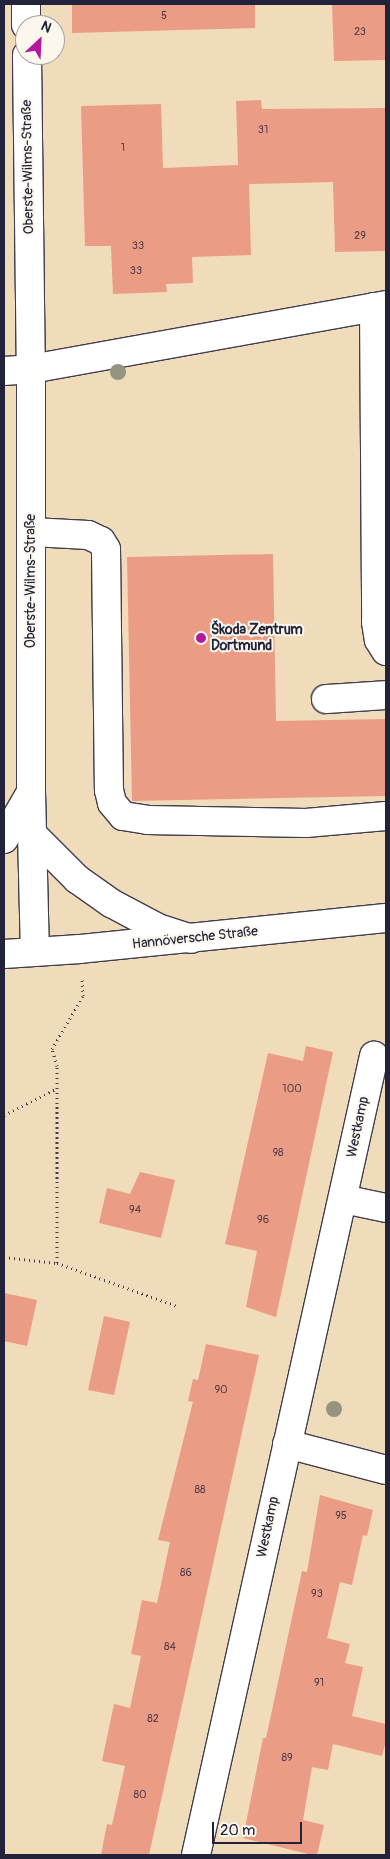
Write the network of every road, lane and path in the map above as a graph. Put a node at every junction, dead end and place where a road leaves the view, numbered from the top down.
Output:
1 (27, 65) edge
2 (380, 306) edge
3 (31, 369) junction
4 (4, 371) edge
5 (32, 532) junction
6 (386, 651) edge
7 (386, 695) edge
8 (326, 700) dead end
9 (31, 792) junction
10 (386, 816) edge
11 (32, 834) junction
12 (4, 839) edge
13 (386, 918) edge
14 (191, 939) junction
15 (35, 952) junction
16 (4, 954) edge
17 (82, 978) dead end
18 (374, 1056) dead end
19 (57, 1088) junction
20 (4, 1115) edge
21 (343, 1199) junction
22 (386, 1208) edge
23 (4, 1257) edge
24 (57, 1263) junction
25 (177, 1306) dead end
26 (287, 1444) junction
27 (386, 1470) edge
28 (196, 1855) edge

1 - 3 street, Oberste-Wilms-Straße
2 - 3 street
2 - 6 street
3 - 4 street
3 - 5 street, Oberste-Wilms-Straße
5 - 9 street, Oberste-Wilms-Straße
5 - 10 street
7 - 8 street
9 - 11 street, Oberste-Wilms-Straße
9 - 12 street, Oberste-Wilms-Straße
11 - 14 street
11 - 15 street, Oberste-Wilms-Straße
13 - 14 street, Hannöversche Straße
14 - 15 street, Hannöversche Straße
15 - 16 street, Hannöversche Straße
17 - 19 path
18 - 21 street, Westkamp
19 - 20 path
19 - 24 path
21 - 22 street
21 - 26 street, Westkamp
23 - 24 path
24 - 25 path
26 - 27 street
26 - 28 street, Westkamp

